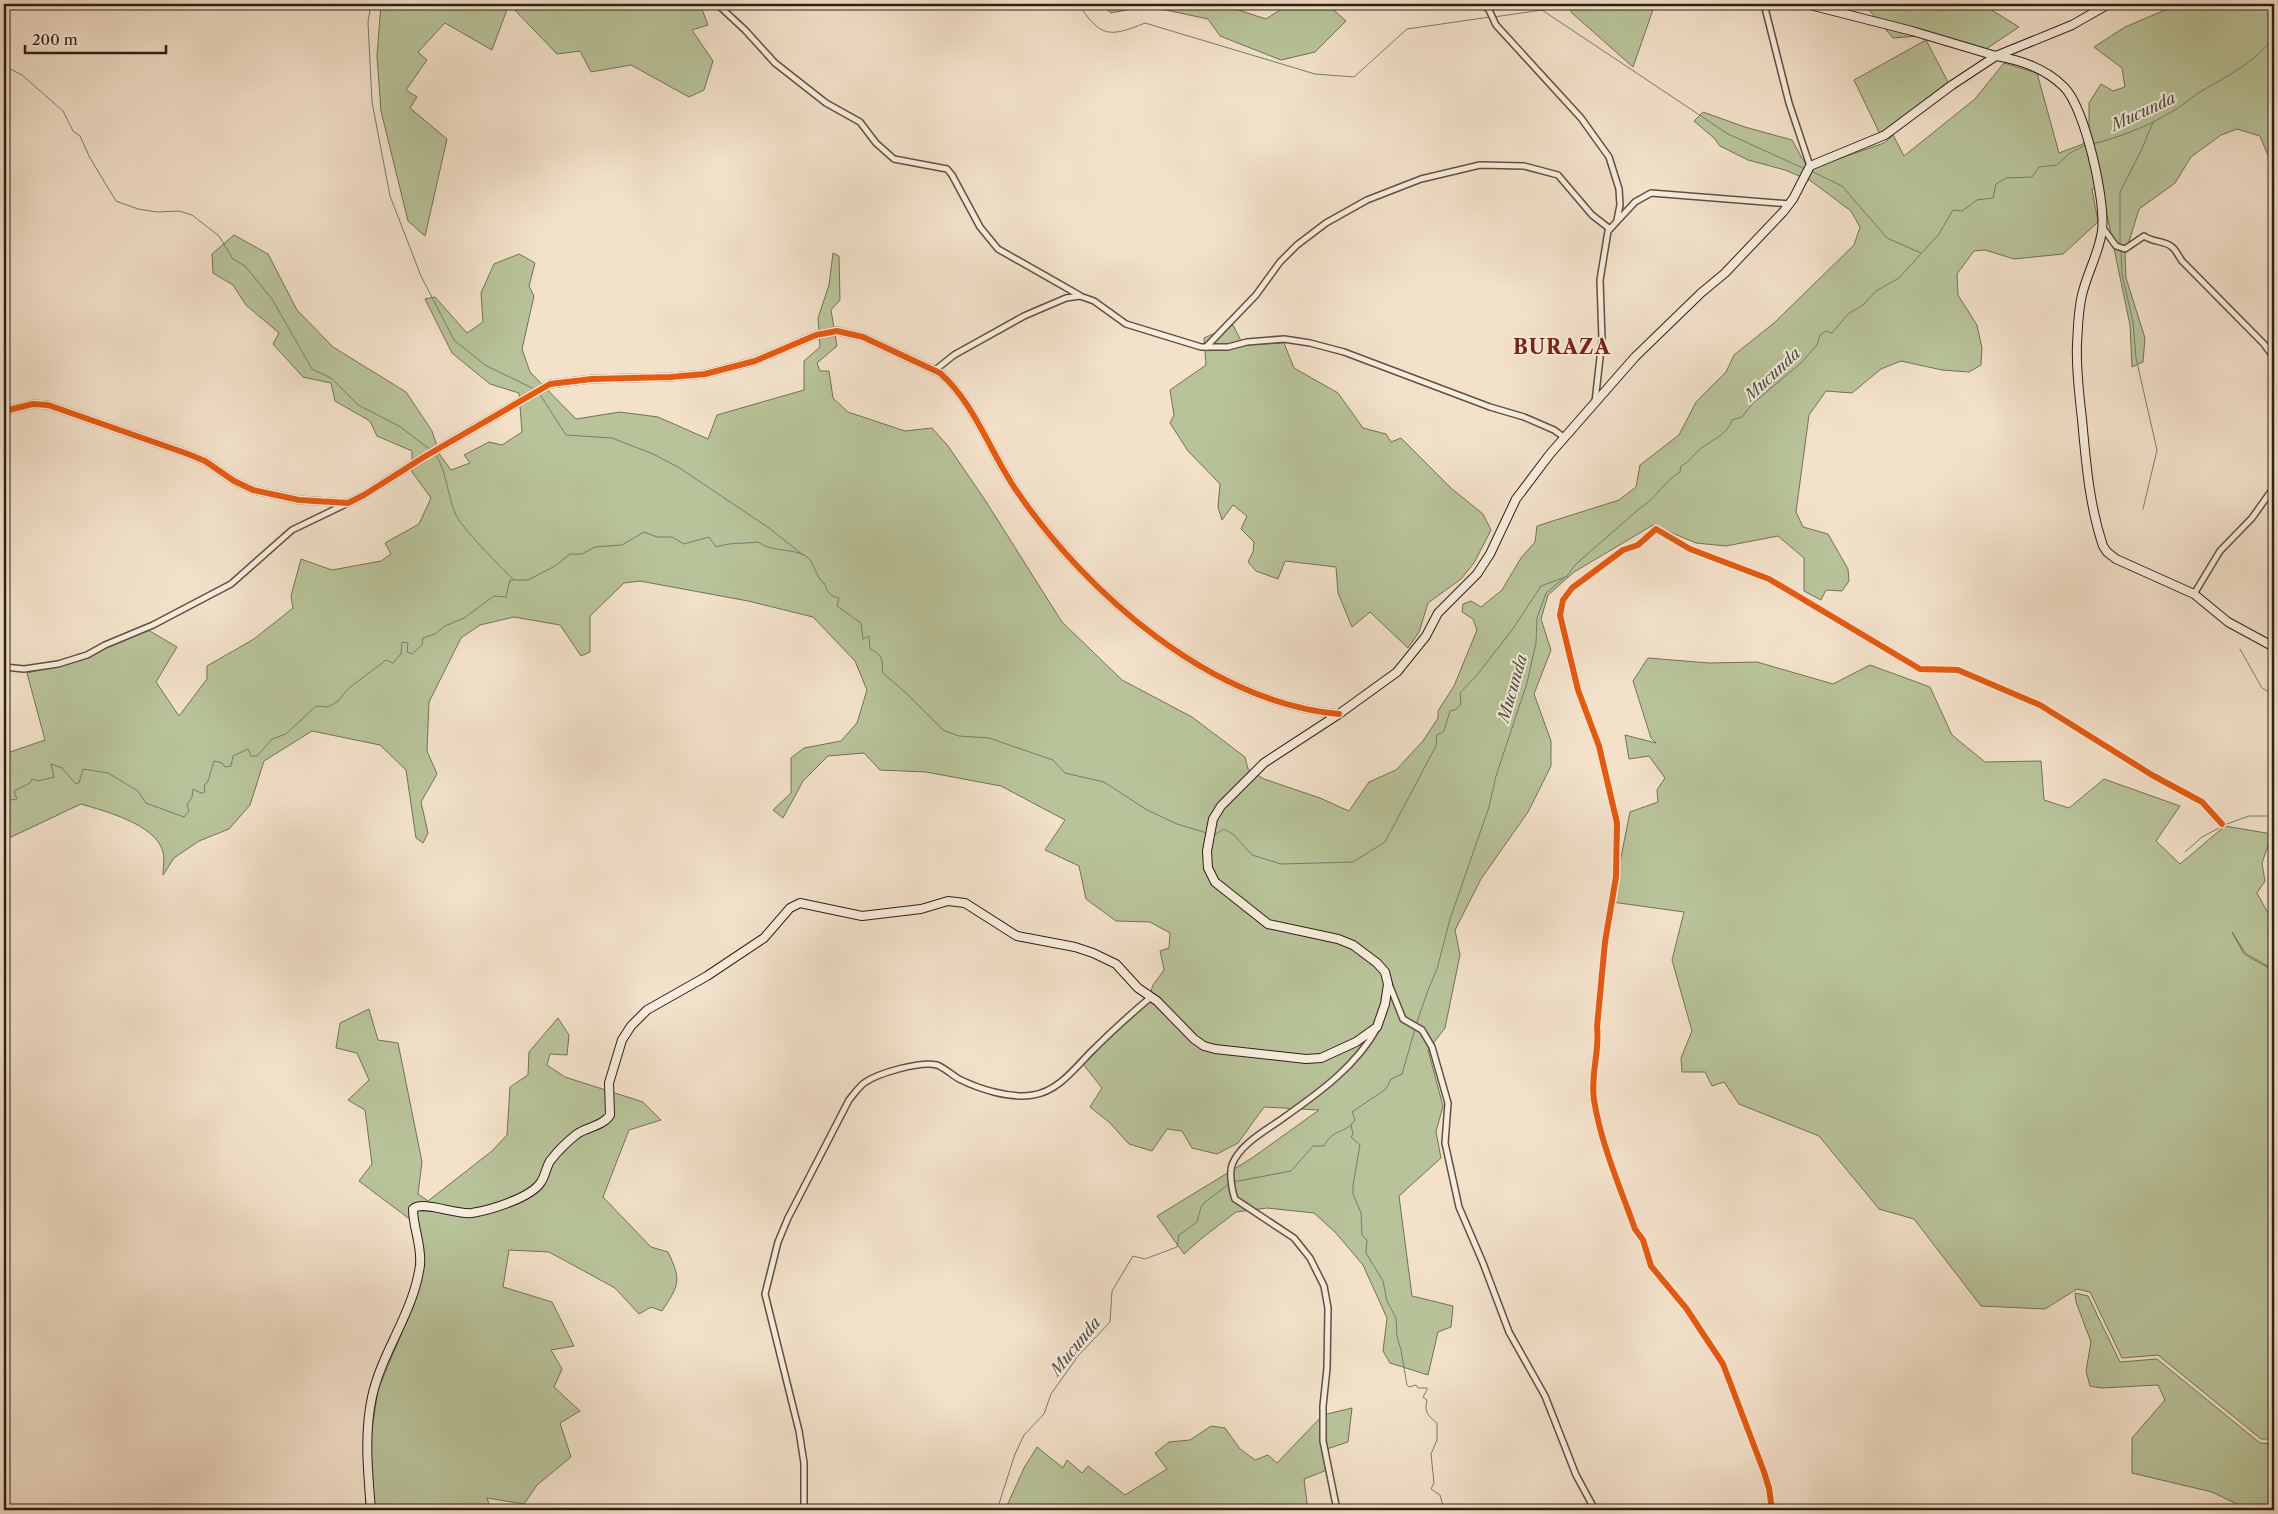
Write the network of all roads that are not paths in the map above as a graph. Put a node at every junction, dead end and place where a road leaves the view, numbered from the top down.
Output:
1 (717, 4) edge
2 (1483, 4) edge
3 (1764, 4) edge
4 (1806, 4) edge
5 (2110, 4) edge
6 (1996, 56) junction
7 (1810, 166) junction
8 (1790, 204) junction
9 (1616, 222) junction
10 (2103, 228) junction
11 (1610, 229) junction
12 (1080, 296) junction
13 (1206, 347) junction
14 (2274, 358) edge
15 (934, 371) junction
16 (1596, 402) junction
17 (4, 411) edge
18 (1565, 438) junction
19 (2274, 487) edge
20 (348, 502) junction
21 (2194, 594) junction
22 (2274, 647) edge
23 (4, 667) edge
24 (1339, 714) junction
25 (2222, 824) dead end
26 (1388, 984) junction
27 (1151, 997) junction
28 (1377, 1027) junction
29 (371, 1510) edge
30 (804, 1510) edge
31 (1337, 1510) edge
32 (1595, 1510) edge
33 (1772, 1510) edge

1 - 12 street
2 - 9 street
3 - 7 street
4 - 6 main road
5 - 6 main road
6 - 7 main road
6 - 10 main road
7 - 8 main road
8 - 9 street
8 - 16 main road
9 - 11 street
10 - 14 street
10 - 21 main road
11 - 13 street
11 - 16 street
12 - 13 street
12 - 15 street
13 - 18 street
15 - 20 street
15 - 24 street
16 - 18 main road
17 - 20 street
18 - 24 main road
19 - 21 street
20 - 23 street
21 - 22 main road
24 - 26 main road
25 - 33 street
26 - 28 main road
26 - 32 street
27 - 28 main road
27 - 29 main road
27 - 30 street
28 - 31 street

